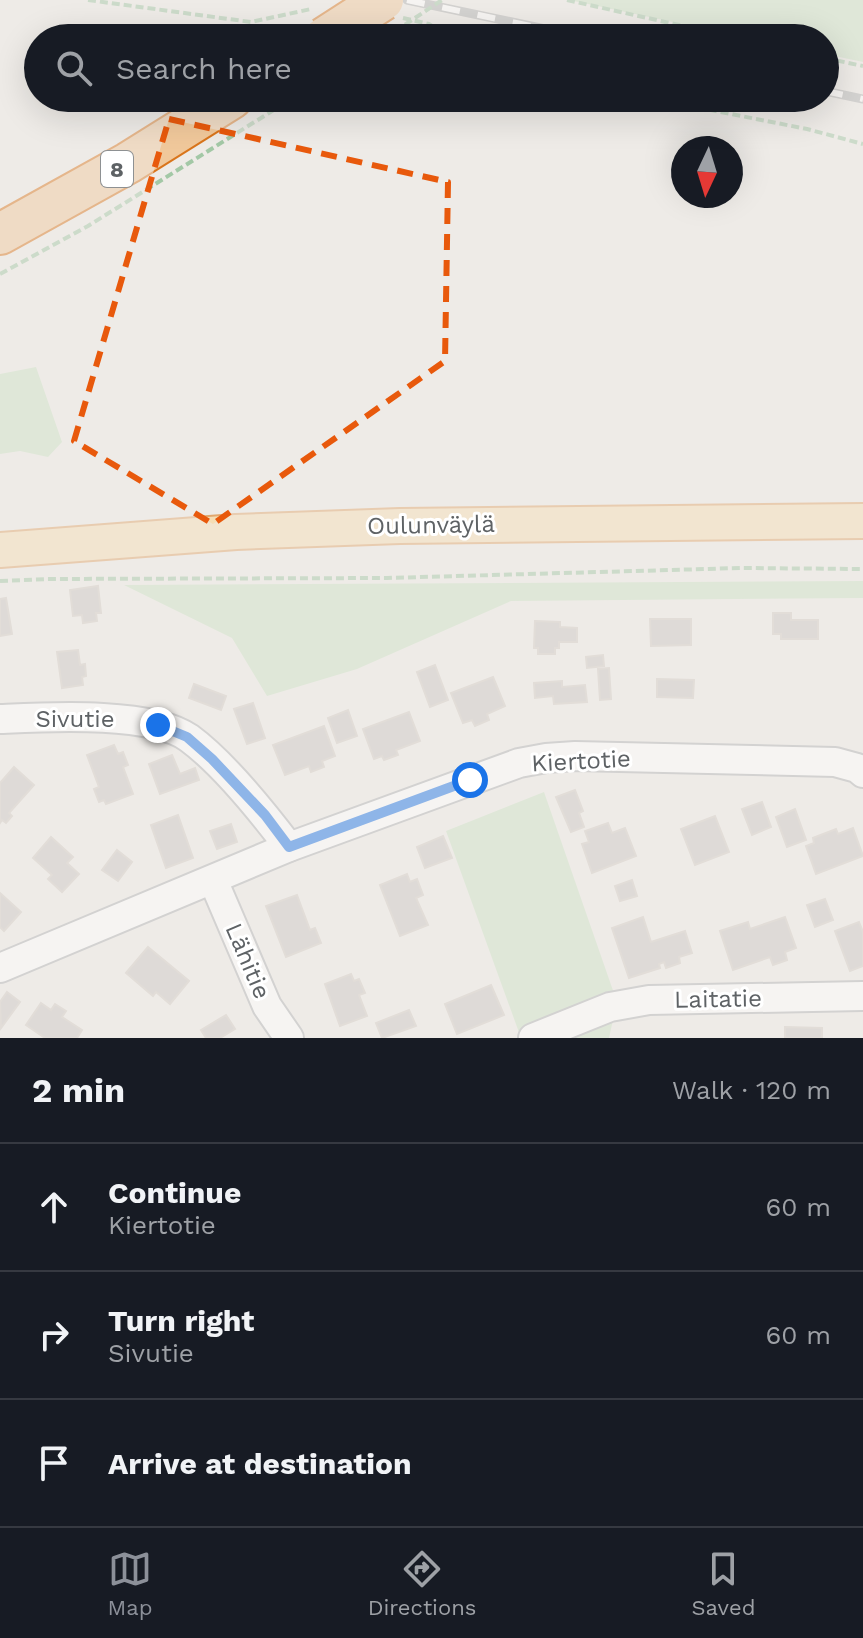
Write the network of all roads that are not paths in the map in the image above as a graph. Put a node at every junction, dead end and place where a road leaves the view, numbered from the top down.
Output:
1 (383, 0) edge
2 (322, 23) edge
3 (210, 112) edge
4 (0, 234) edge
5 (863, 521) edge
6 (0, 550) edge
7 (0, 719) edge
8 (863, 773) edge
9 (289, 847) junction
10 (213, 880) junction
11 (0, 968) edge
12 (863, 996) edge
13 (289, 1038) edge
14 (533, 1038) edge

1 - 2 highway, bridge
3 - 4 highway, 8
5 - 6 main road, Oulunväylä
7 - 9 street, Sivutie
8 - 9 street, Kiertotie
9 - 10 street, Kiertotie
10 - 11 street, Kiertotie
10 - 13 street, Lähitie
12 - 14 street, Laitatie

